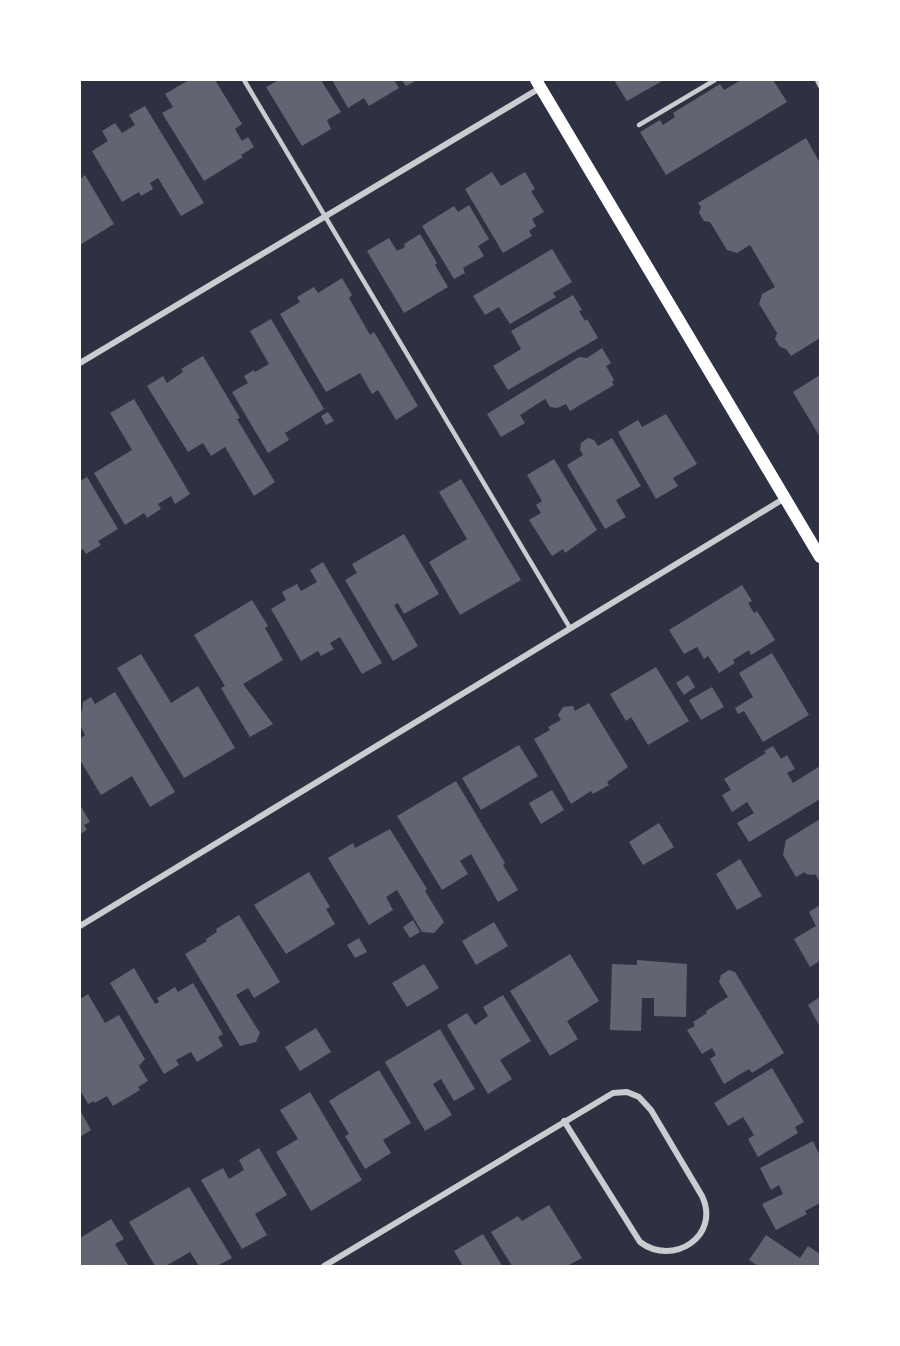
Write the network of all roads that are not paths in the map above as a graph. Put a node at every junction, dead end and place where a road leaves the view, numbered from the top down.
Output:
1 (244, 80) edge
2 (715, 80) edge
3 (817, 80) edge
4 (538, 83) edge
5 (820, 86) edge
6 (639, 125) dead end
7 (325, 216) junction
8 (80, 363) edge
9 (785, 498) junction
10 (820, 557) edge
11 (570, 628) junction
12 (80, 926) edge
13 (564, 1121) junction
14 (324, 1266) edge

1 - 7 lane
2 - 6 lane
3 - 5 lane
4 - 7 street
4 - 9 main road
7 - 8 street
7 - 11 lane
9 - 10 main road
9 - 11 street
11 - 12 street
13 - 13 street
13 - 14 street

